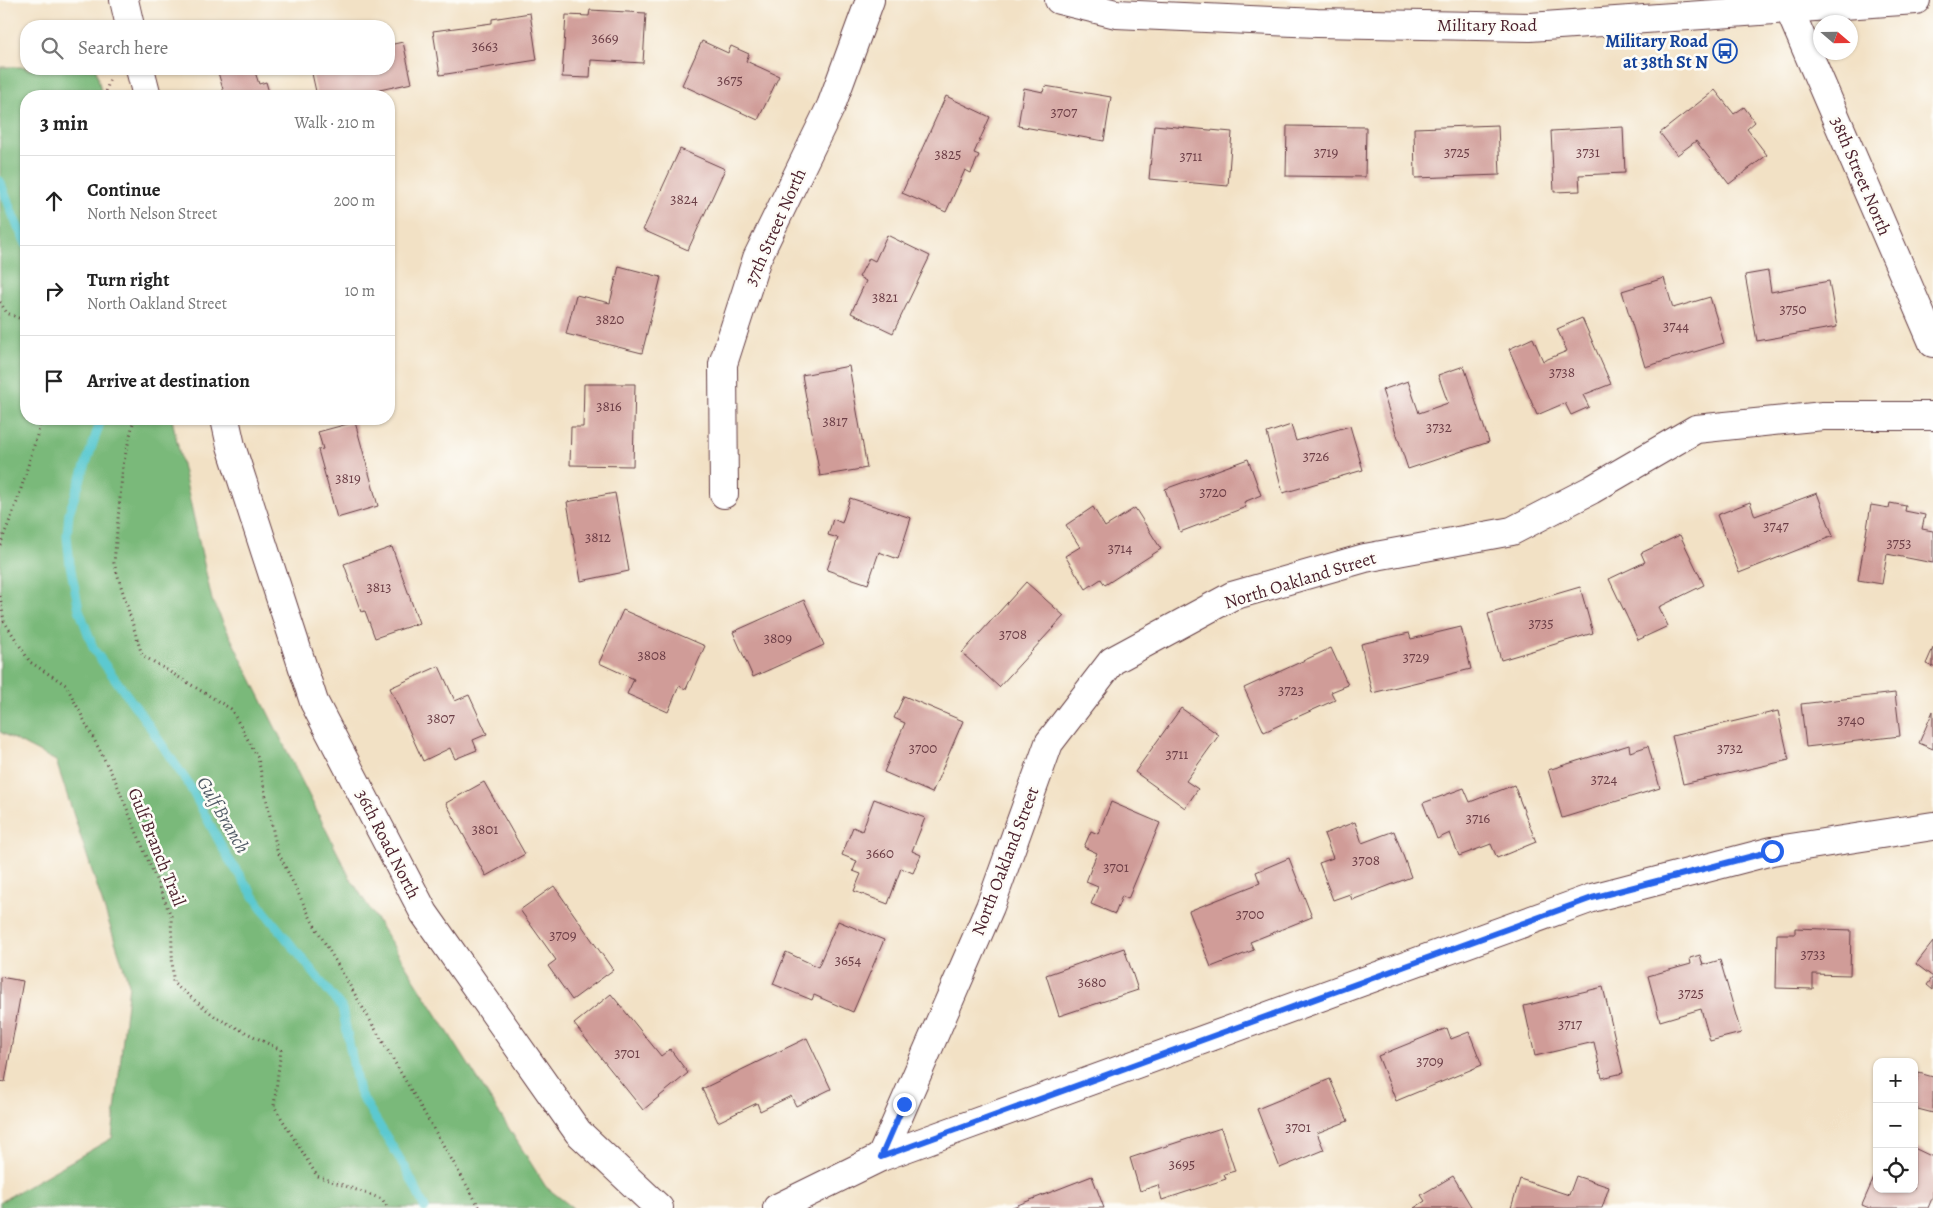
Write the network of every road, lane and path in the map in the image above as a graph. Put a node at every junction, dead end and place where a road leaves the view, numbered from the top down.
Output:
1 (124, 0) edge
2 (870, 0) edge
3 (1059, 0) edge
4 (1916, 0) edge
5 (1789, 9) junction
6 (129, 20) edge
7 (110, 75) edge
8 (142, 75) edge
9 (107, 90) edge
10 (145, 90) edge
11 (0, 302) edge
12 (20, 318) edge
13 (1933, 343) edge
14 (1933, 416) edge
15 (40, 425) edge
16 (133, 425) edge
17 (226, 425) edge
18 (724, 494) dead end
19 (0, 545) edge
20 (0, 596) edge
21 (1933, 826) edge
22 (881, 1157) junction
23 (388, 1208) edge
24 (480, 1208) edge
25 (659, 1208) edge
26 (777, 1208) edge

1 - 6 street
2 - 18 street, 37th Street North
3 - 5 street, Military Road
4 - 5 street, Military Road
5 - 13 street, 38th Street North
7 - 9 path
8 - 10 street
11 - 12 path
14 - 22 street, North Oakland Street
15 - 19 path
16 - 24 path
17 - 25 street, 36th Road North
20 - 23 path, Gulf Branch Trail
21 - 22 street
22 - 26 street

